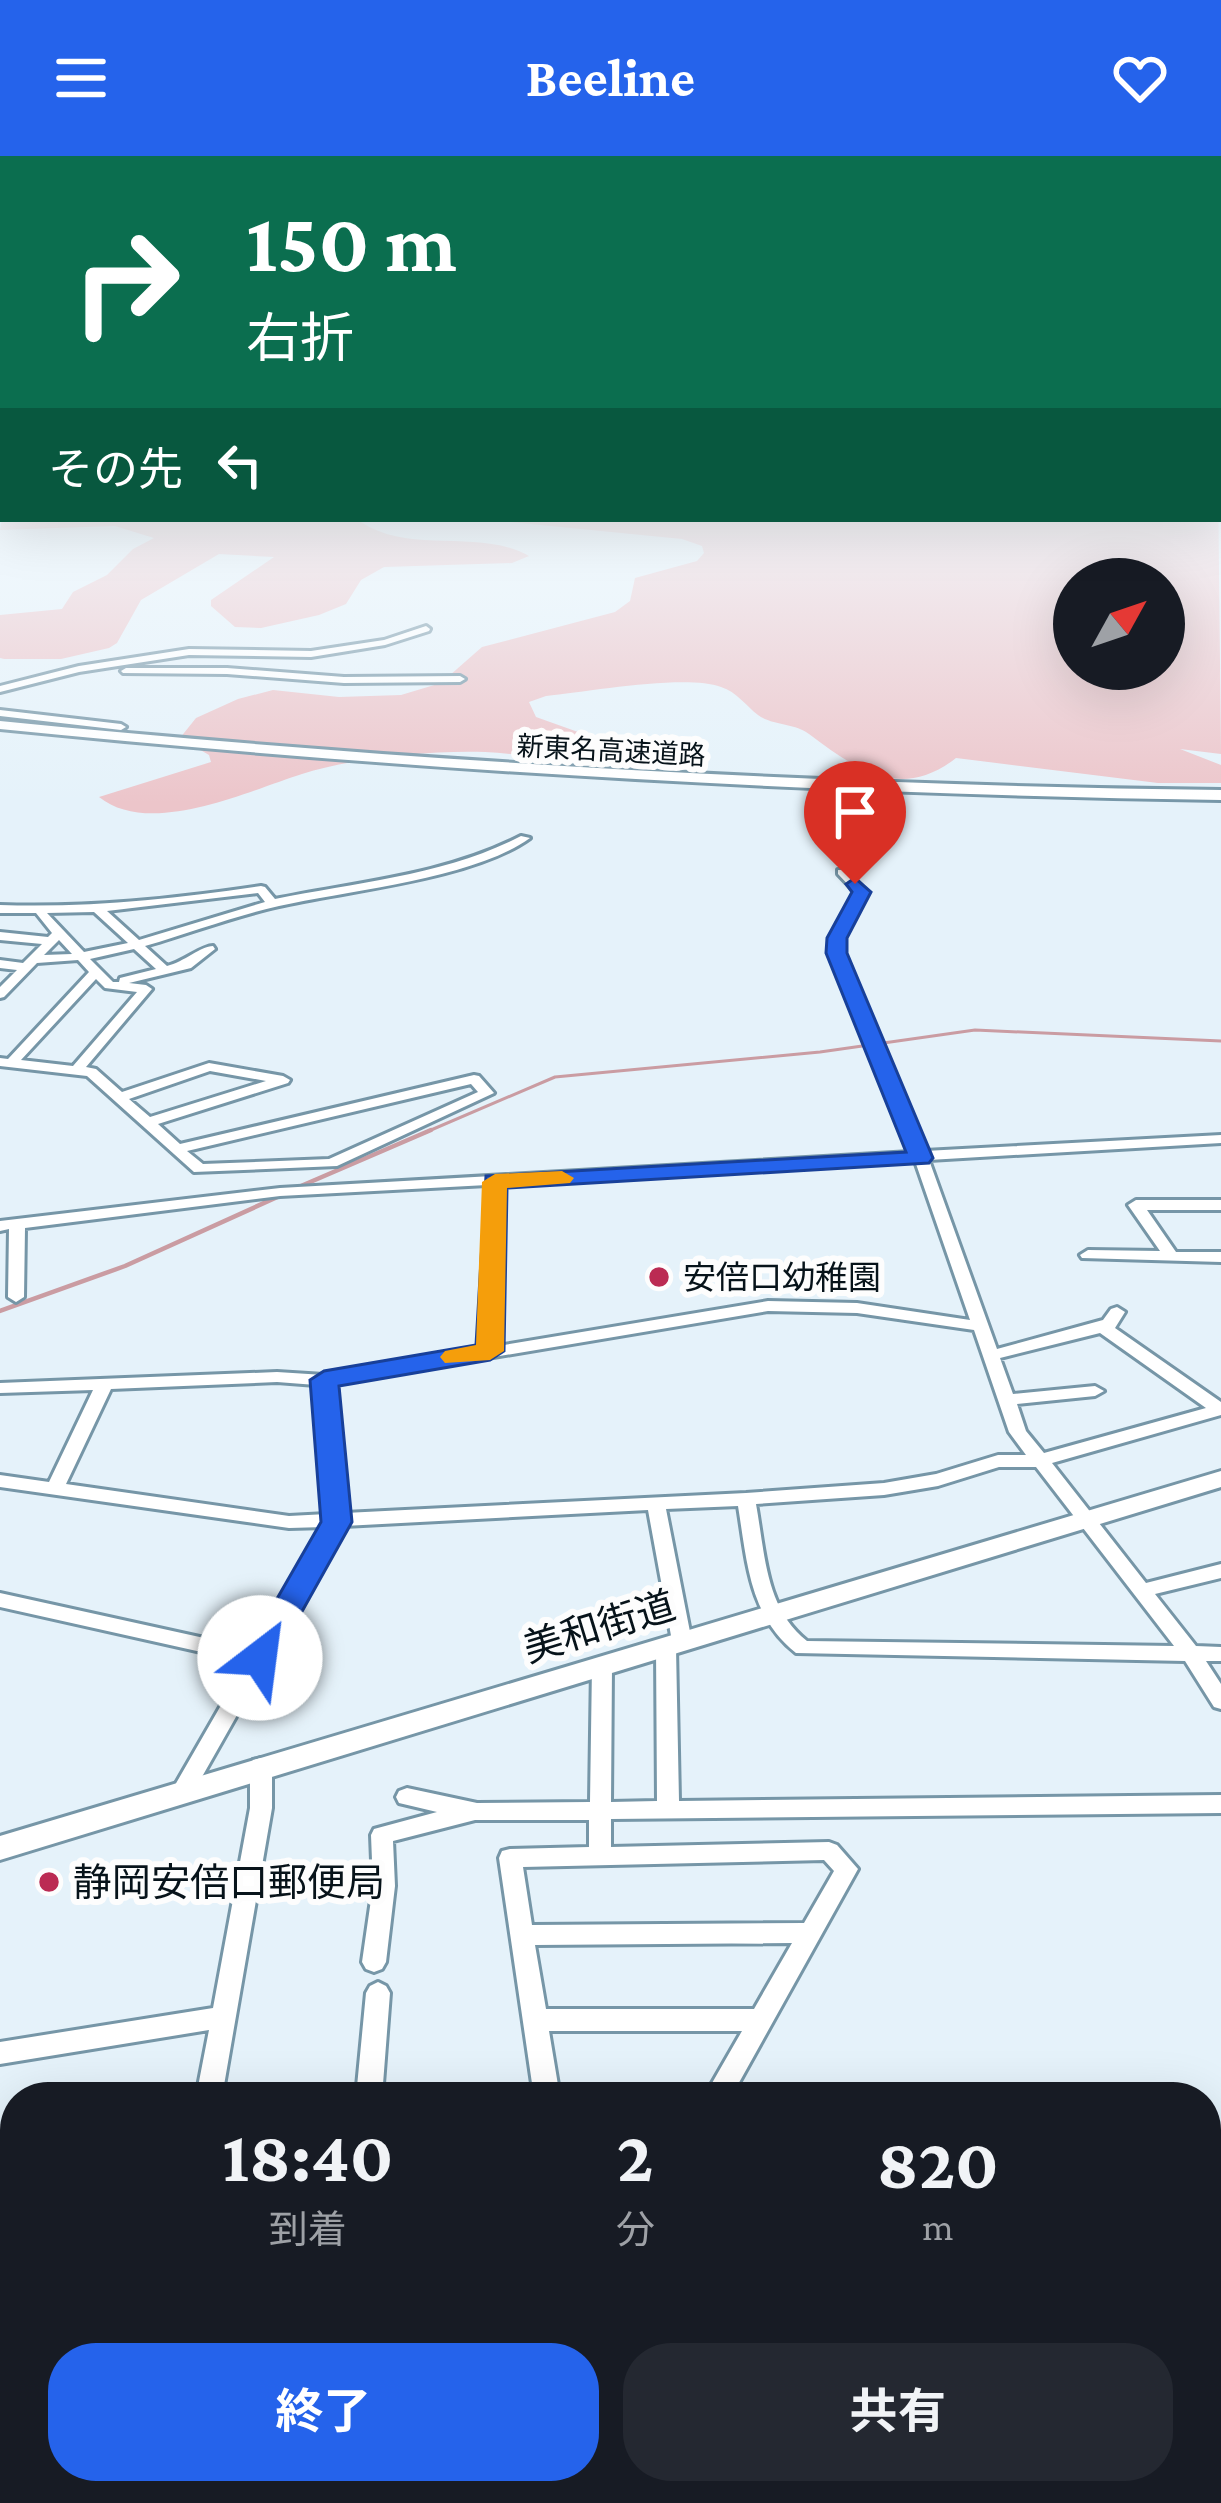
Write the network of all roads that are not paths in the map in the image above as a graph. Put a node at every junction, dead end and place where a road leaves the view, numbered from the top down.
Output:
1 (426, 629) dead end
2 (102, 668) junction
3 (460, 679) dead end
4 (0, 689) edge
5 (0, 713) edge
6 (0, 724) edge
7 (121, 728) dead end
8 (0, 739) edge
9 (1221, 795) edge
10 (1213, 808) edge
11 (525, 838) dead end
12 (842, 872) dead end
13 (272, 903) junction
14 (0, 909) edge
15 (98, 909) junction
16 (40, 914) junction
17 (0, 936) edge
18 (55, 937) junction
19 (135, 943) junction
20 (209, 950) dead end
21 (83, 959) junction
22 (30, 963) junction
23 (0, 964) edge
24 (165, 971) junction
25 (96, 972) junction
26 (109, 985) junction
27 (76, 991) junction
28 (0, 994) edge
29 (6, 1063) edge
30 (77, 1070) junction
31 (119, 1098) junction
32 (147, 1123) junction
33 (1218, 1144) edge
34 (176, 1149) junction
35 (921, 1158) junction
36 (495, 1182) junction
37 (1221, 1205) edge
38 (8, 1225) edge
39 (1088, 1255) dead end
40 (1171, 1256) junction
41 (1221, 1257) edge
42 (16, 1297) dead end
43 (979, 1326) junction
44 (490, 1351) junction
45 (990, 1356) junction
46 (324, 1380) junction
47 (105, 1383) junction
48 (0, 1388) edge
49 (1095, 1390) dead end
50 (1006, 1400) junction
51 (1220, 1409) edge
52 (1036, 1461) junction
53 (1221, 1479) edge
54 (0, 1481) edge
55 (54, 1490) junction
56 (746, 1499) junction
57 (656, 1504) junction
58 (1084, 1521) junction
59 (337, 1522) junction
60 (1221, 1570) edge
61 (1140, 1591) junction
62 (0, 1600) edge
63 (769, 1615) junction
64 (674, 1644) junction
65 (1191, 1654) junction
66 (1221, 1654) edge
67 (260, 1658) junction
68 (602, 1666) junction
69 (1221, 1701) edge
70 (261, 1766) junction
71 (182, 1792) junction
72 (407, 1797) dead end
73 (1221, 1804) edge
74 (668, 1810) junction
75 (600, 1811) junction
76 (477, 1812) junction
77 (0, 1848) edge
78 (600, 1853) junction
79 (811, 1933) junction
80 (521, 1935) junction
81 (374, 1962) dead end
82 (378, 1993) dead end
83 (223, 2018) junction
84 (533, 2020) junction
85 (761, 2020) junction
86 (0, 2053) edge
87 (212, 2082) edge
88 (370, 2082) edge
89 (544, 2082) edge
90 (725, 2082) edge

1 - 2 street
2 - 3 street
2 - 4 street
5 - 7 street
6 - 9 highway, 新東名高速道路
8 - 10 highway, 新東名高速道路
11 - 13 street
12 - 35 street
13 - 15 street
13 - 19 street
14 - 16 street
15 - 16 street
15 - 19 street
16 - 18 street
17 - 18 street
18 - 21 street
18 - 22 street
19 - 21 street
19 - 24 street
20 - 24 street
21 - 22 street
21 - 25 street
22 - 23 street
22 - 28 street
24 - 26 street
25 - 26 street
25 - 27 street
26 - 27 street
26 - 30 street
27 - 29 street
29 - 30 street
30 - 31 street
31 - 32 street
31 - 32 street
32 - 34 street
33 - 35 street
34 - 34 street
35 - 36 street
35 - 43 street
36 - 38 street
36 - 44 street
37 - 40 street
38 - 42 street
39 - 40 street
40 - 41 street
43 - 44 street
43 - 45 street
44 - 46 street
45 - 50 street
45 - 51 street
46 - 47 street
46 - 59 street
47 - 48 street
47 - 55 street
49 - 50 street
50 - 52 street
51 - 52 street
52 - 56 street
52 - 58 street
53 - 58 main road, 美和街道
54 - 55 street
55 - 59 street
56 - 57 street
56 - 63 street
57 - 59 street
57 - 64 street
58 - 61 street
58 - 63 main road, 美和街道
59 - 67 street
60 - 61 street
61 - 65 street
62 - 67 street
63 - 64 main road, 美和街道
63 - 65 street
64 - 68 main road, 美和街道
64 - 74 street
65 - 66 street
65 - 69 street
67 - 71 street
68 - 70 main road, 美和街道
68 - 75 street
70 - 71 main road, 美和街道
70 - 83 street
71 - 77 main road, 美和街道
72 - 76 street
73 - 74 street
74 - 75 street
75 - 76 street
75 - 78 street
76 - 81 street
78 - 79 street
78 - 80 street
79 - 80 street
79 - 85 street
80 - 84 street
82 - 88 street
83 - 86 street
83 - 87 street
84 - 85 street
84 - 89 street
85 - 90 street

